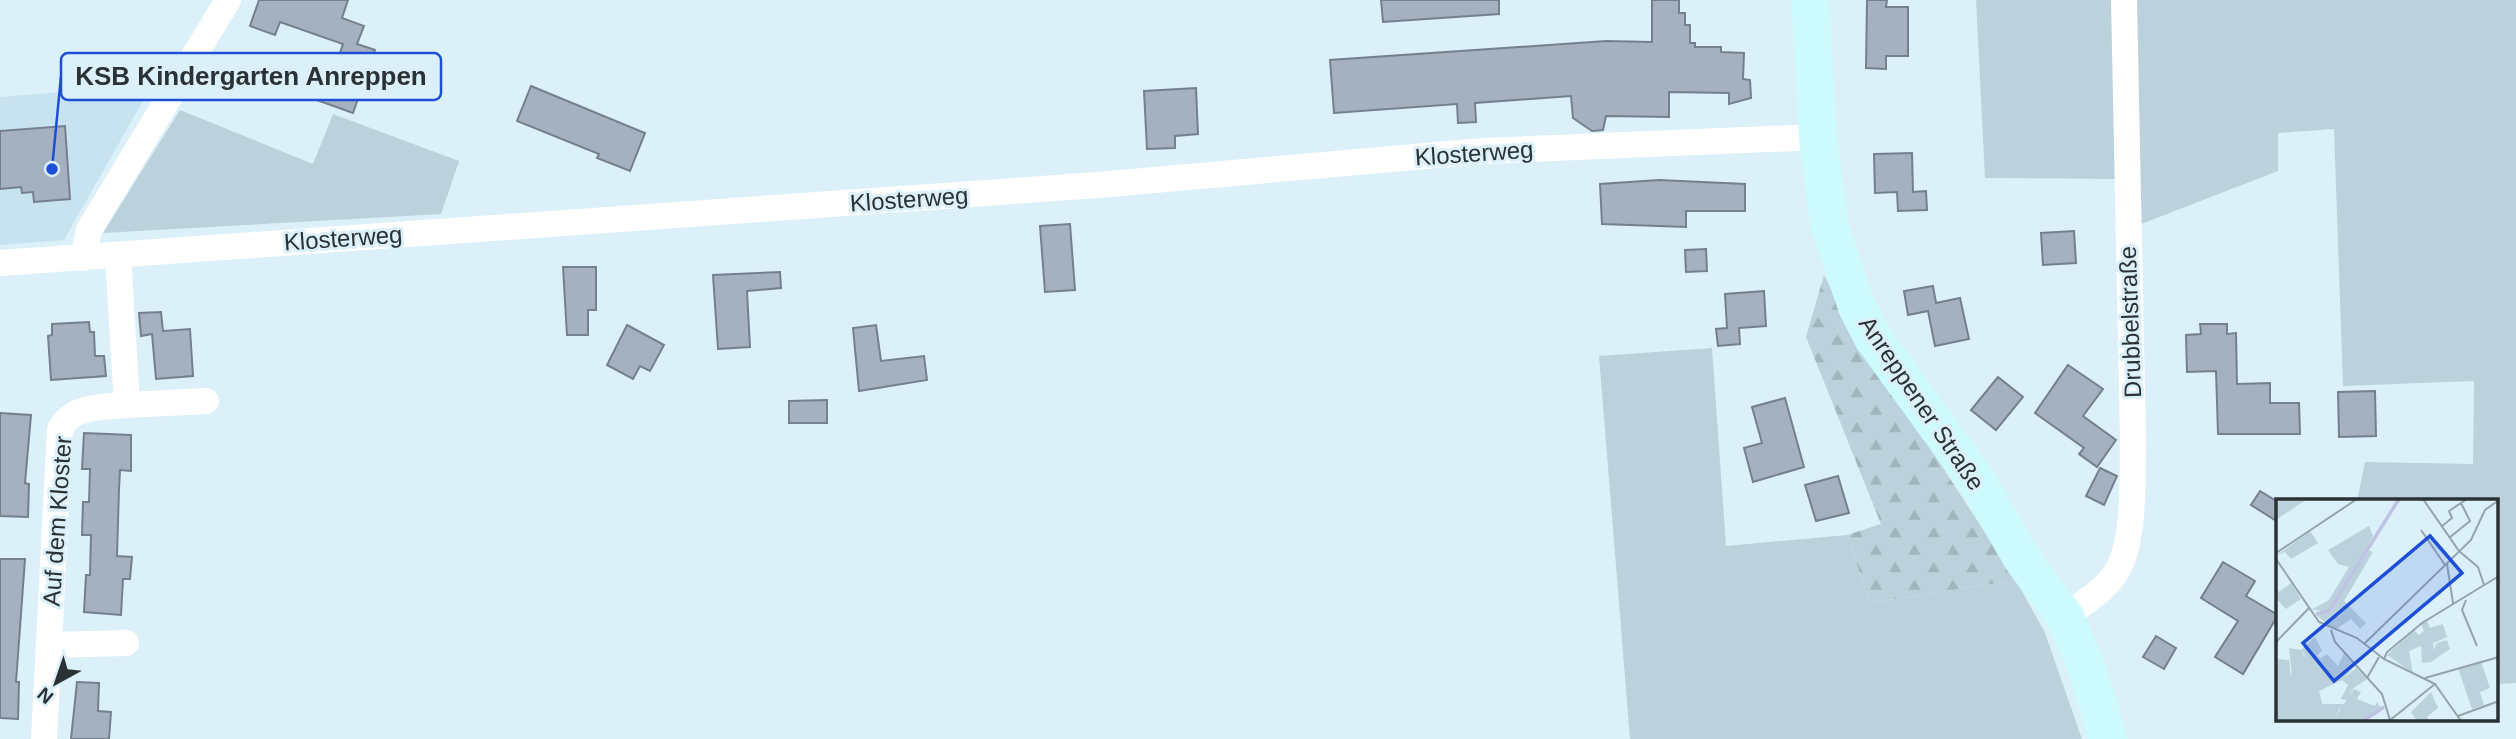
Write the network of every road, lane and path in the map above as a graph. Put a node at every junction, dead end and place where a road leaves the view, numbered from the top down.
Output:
1 (228, 0) edge
2 (1810, 0) edge
3 (2124, 0) edge
4 (1818, 137) junction
5 (118, 256) junction
6 (83, 258) junction
7 (0, 262) edge
8 (206, 401) dead end
9 (127, 405) junction
10 (2065, 617) junction
11 (125, 643) dead end
12 (49, 645) junction
13 (44, 739) edge
14 (2108, 739) edge

1 - 6 street
2 - 4 street, Anreppener Straße
3 - 10 street, Drubbelstraße
4 - 5 street, Klosterweg
4 - 10 street, Anreppener Straße
5 - 6 street, Klosterweg
5 - 9 street
6 - 7 street, Klosterweg
8 - 9 street, Auf dem Kloster
9 - 12 street, Auf dem Kloster
10 - 14 street, Anreppener Straße
11 - 12 street
12 - 13 street, Auf dem Kloster

